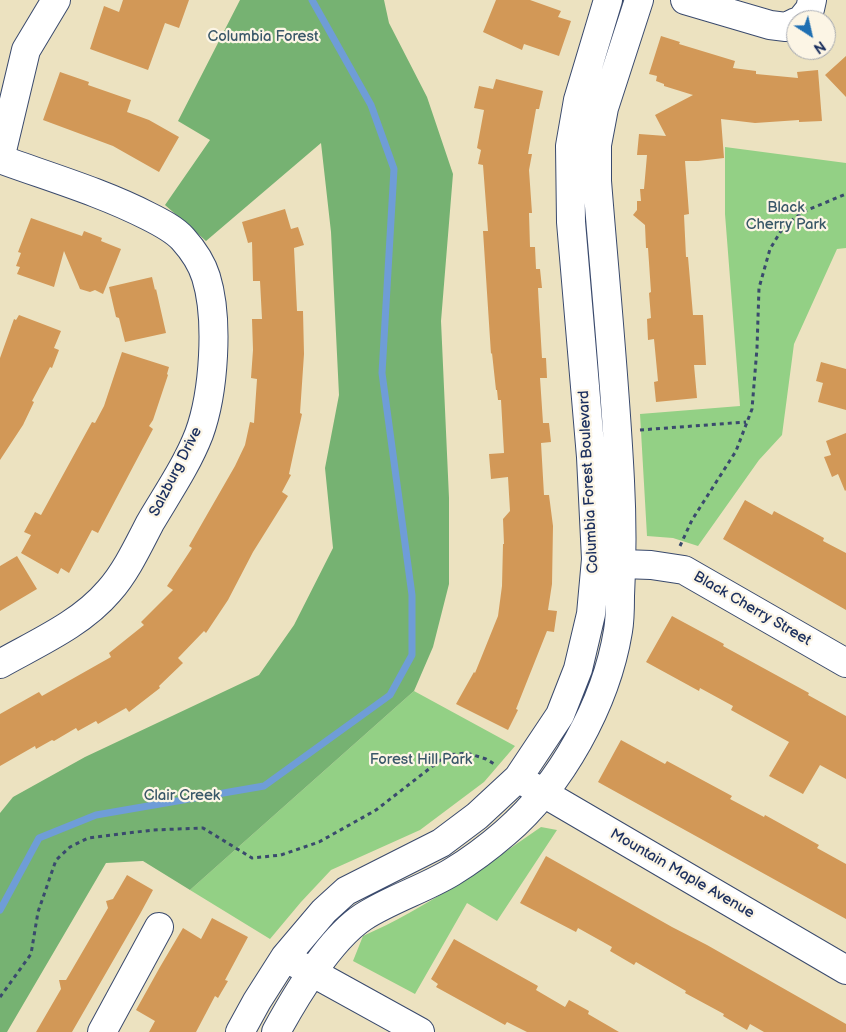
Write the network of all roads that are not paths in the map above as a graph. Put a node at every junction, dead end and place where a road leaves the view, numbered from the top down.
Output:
1 (56, 0) edge
2 (608, 0) edge
3 (639, 0) edge
4 (685, 0) edge
5 (786, 27) edge
6 (0, 159) edge
7 (596, 559) junction
8 (622, 564) junction
9 (0, 664) edge
10 (846, 664) edge
11 (518, 778) junction
12 (542, 794) junction
13 (160, 927) dead end
14 (285, 957) junction
15 (846, 970) edge
16 (312, 972) junction
17 (102, 1032) edge
18 (240, 1032) edge
19 (276, 1032) edge
20 (420, 1032) edge

1 - 6 street
2 - 7 street, Columbia Forest Boulevard
3 - 8 street, Columbia Forest Boulevard
4 - 5 street
6 - 9 street, Salzburg Drive
7 - 8 street, Black Cherry Street
7 - 11 street, Columbia Forest Boulevard
8 - 10 street, Black Cherry Street
8 - 12 street, Columbia Forest Boulevard
11 - 12 street, Mountain Maple Avenue
11 - 14 street, Columbia Forest Boulevard
12 - 15 street, Mountain Maple Avenue
12 - 16 street, Columbia Forest Boulevard
13 - 17 street
14 - 16 street
14 - 18 street, Columbia Forest Boulevard
16 - 19 street, Columbia Forest Boulevard
16 - 20 street

